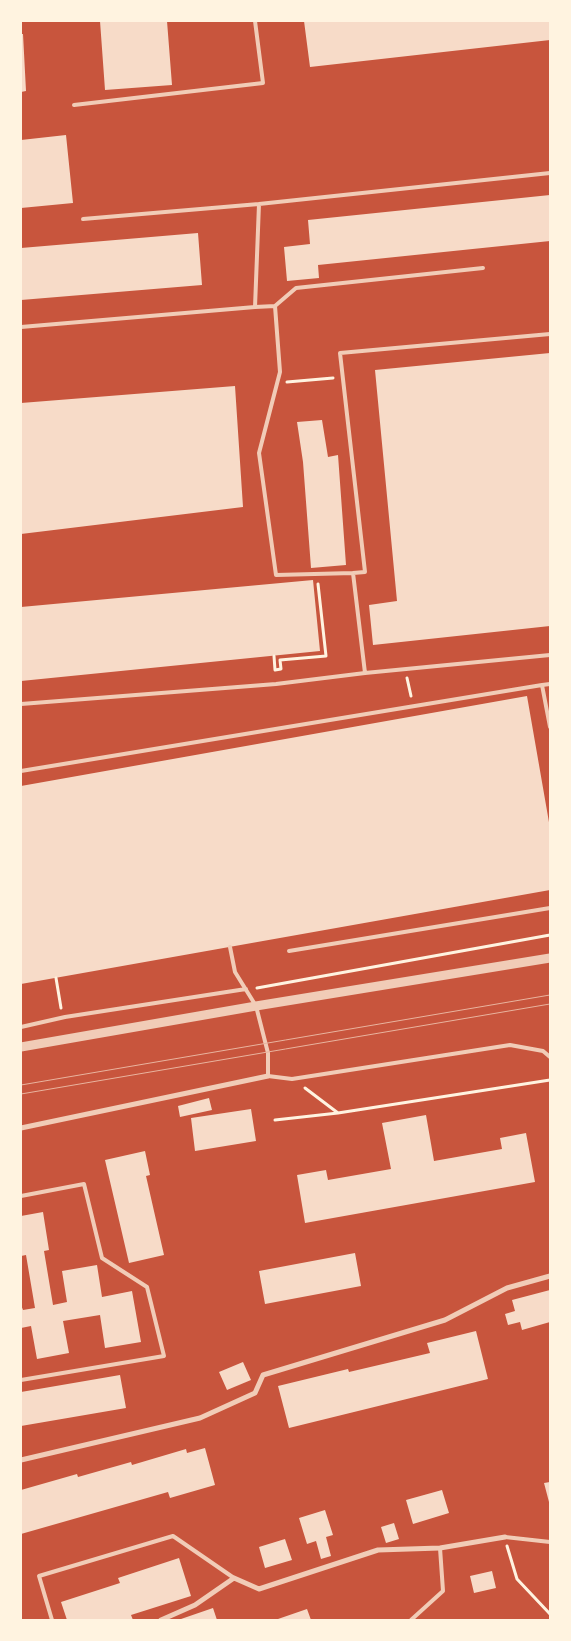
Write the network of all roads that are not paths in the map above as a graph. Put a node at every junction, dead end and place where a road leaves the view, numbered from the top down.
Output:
1 (255, 21) edge
2 (74, 105) dead end
3 (550, 174) edge
4 (259, 204) junction
5 (83, 219) dead end
6 (483, 268) dead end
7 (275, 306) junction
8 (255, 307) junction
9 (21, 327) edge
10 (550, 334) edge
11 (353, 573) junction
12 (550, 656) edge
13 (365, 673) junction
14 (550, 684) edge
15 (542, 685) junction
16 (21, 704) edge
17 (550, 727) edge
18 (21, 771) edge
19 (550, 908) edge
20 (230, 947) dead end
21 (288, 951) dead end
22 (550, 958) edge
23 (246, 989) junction
24 (256, 1006) junction
25 (21, 1028) edge
26 (21, 1047) edge
27 (550, 1057) edge
28 (268, 1076) junction
29 (21, 1128) edge
30 (21, 1196) edge
31 (550, 1276) edge
32 (21, 1380) edge
33 (21, 1460) edge
34 (505, 1537) joint
35 (550, 1542) edge
36 (440, 1548) junction
37 (234, 1578) junction
38 (52, 1620) edge
39 (161, 1620) edge
40 (411, 1620) edge

1 - 2 lane
3 - 4 lane
4 - 5 lane
4 - 8 lane
6 - 7 lane
7 - 8 lane
7 - 11 lane
8 - 9 lane
10 - 11 lane
11 - 13 lane
12 - 13 lane
13 - 16 lane
14 - 15 lane
15 - 17 lane
15 - 18 lane
19 - 21 lane
20 - 23 lane
22 - 24 street
23 - 24 lane
23 - 25 lane
24 - 26 street
24 - 28 lane
27 - 28 lane
28 - 29 street
30 - 32 lane
31 - 33 street
34 - 35 lane
34 - 36 street
36 - 37 street
36 - 40 lane
37 - 38 lane
37 - 39 street

